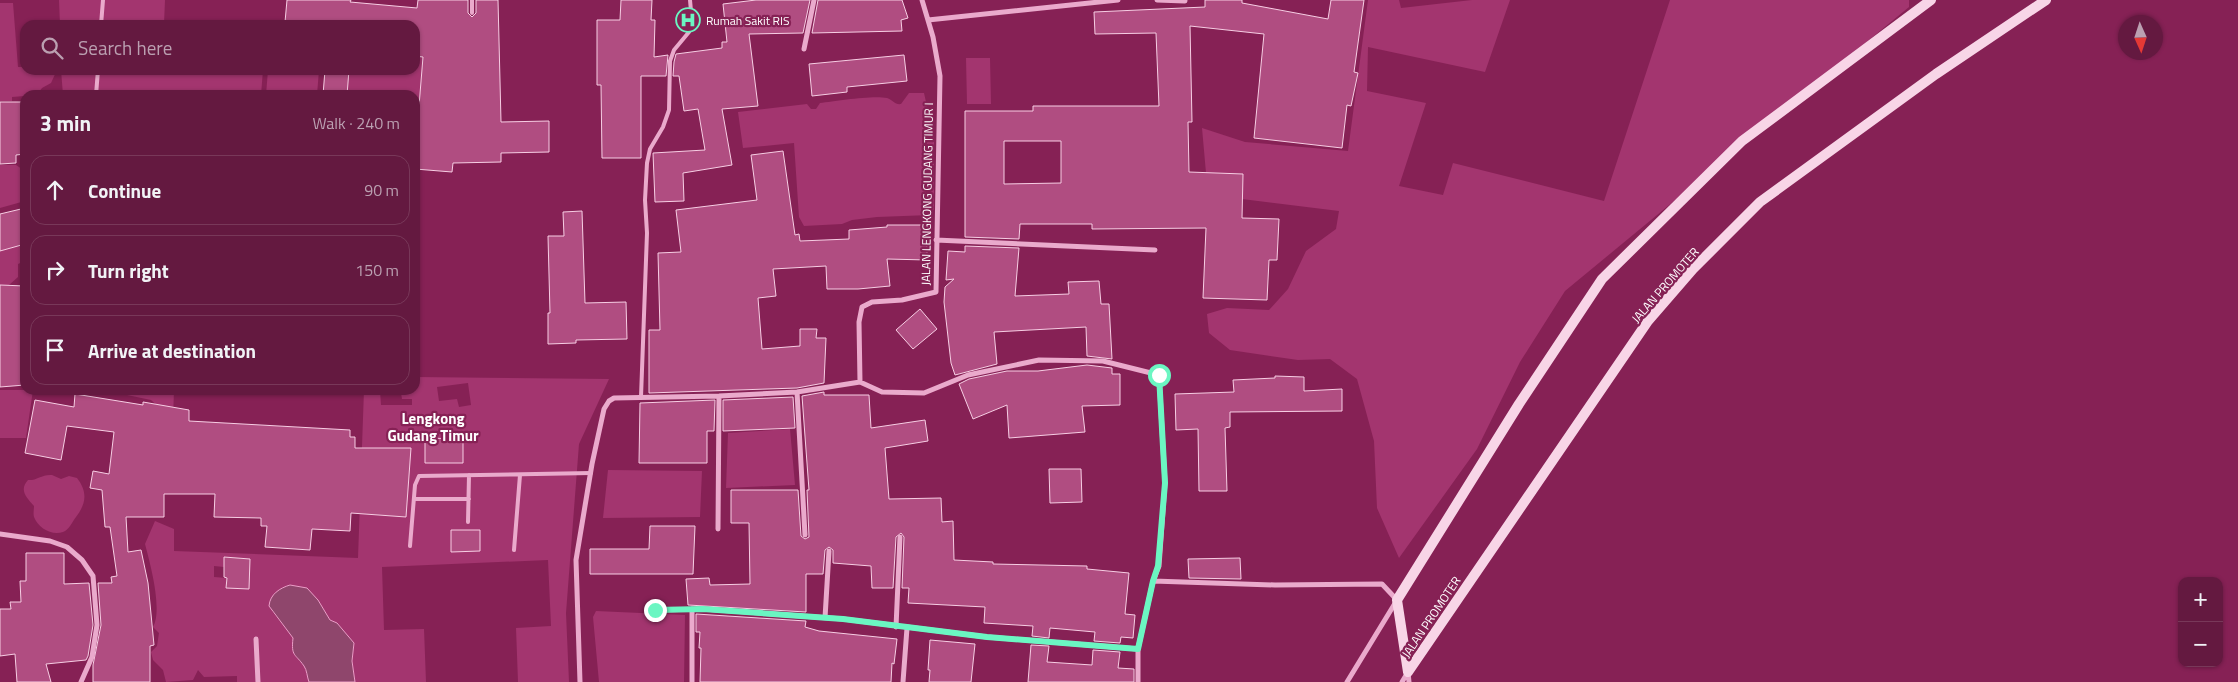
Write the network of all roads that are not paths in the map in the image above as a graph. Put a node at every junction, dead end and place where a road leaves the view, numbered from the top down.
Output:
1 (103, 0) edge
2 (472, 0) edge
3 (690, 0) edge
4 (814, 0) edge
5 (922, 0) edge
6 (1118, 0) edge
7 (1157, 0) edge
8 (1931, 0) edge
9 (2046, 0) edge
10 (1185, 1) edge
11 (472, 13) dead end
12 (101, 20) edge
13 (928, 20) junction
14 (804, 49) dead end
15 (98, 75) edge
16 (96, 90) edge
17 (936, 240) junction
18 (1155, 250) dead end
19 (860, 382) junction
20 (797, 392) junction
21 (719, 396) junction
22 (641, 397) junction
23 (591, 474) junction
24 (469, 475) junction
25 (520, 475) junction
26 (414, 499) junction
27 (469, 499) junction
28 (468, 522) dead end
29 (718, 529) dead end
30 (0, 534) edge
31 (805, 536) dead end
32 (900, 536) dead end
33 (410, 546) dead end
34 (514, 550) dead end
35 (828, 551) dead end
36 (1153, 581) junction
37 (1397, 600) junction
38 (692, 609) junction
39 (655, 610) dead end
40 (825, 618) junction
41 (896, 627) junction
42 (907, 628) junction
43 (256, 638) dead end
44 (1138, 649) junction
45 (1409, 677) edge
46 (81, 682) edge
47 (258, 682) edge
48 (580, 682) edge
49 (692, 682) edge
50 (903, 682) edge
51 (1138, 682) edge
52 (1347, 682) edge
53 (1402, 682) edge

1 - 12 lane
2 - 11 lane
3 - 22 lane
4 - 14 street
5 - 13 street, JALAN LENGKONG GUDANG TIMUR I
6 - 13 street
7 - 10 street
8 - 37 street
9 - 45 street, JALAN PROMOTER
13 - 17 street, JALAN LENGKONG GUDANG TIMUR I
15 - 16 lane
17 - 18 street
17 - 19 street, JALAN LENGKONG GUDANG TIMUR I
19 - 20 street
19 - 36 street
20 - 21 street
20 - 31 street
21 - 22 street
21 - 29 street
22 - 23 street
23 - 25 lane
23 - 48 street
24 - 25 lane
24 - 26 lane
24 - 27 lane
25 - 34 lane
26 - 27 lane
26 - 33 lane
27 - 28 lane
30 - 46 street
32 - 41 street
35 - 40 street
36 - 37 street
36 - 44 street
37 - 45 street
37 - 52 street
38 - 39 street
38 - 40 street
38 - 49 street
40 - 41 street
41 - 42 street
42 - 44 street
42 - 50 street
43 - 47 street
44 - 51 street
45 - 53 street, JALAN PROMOTER

